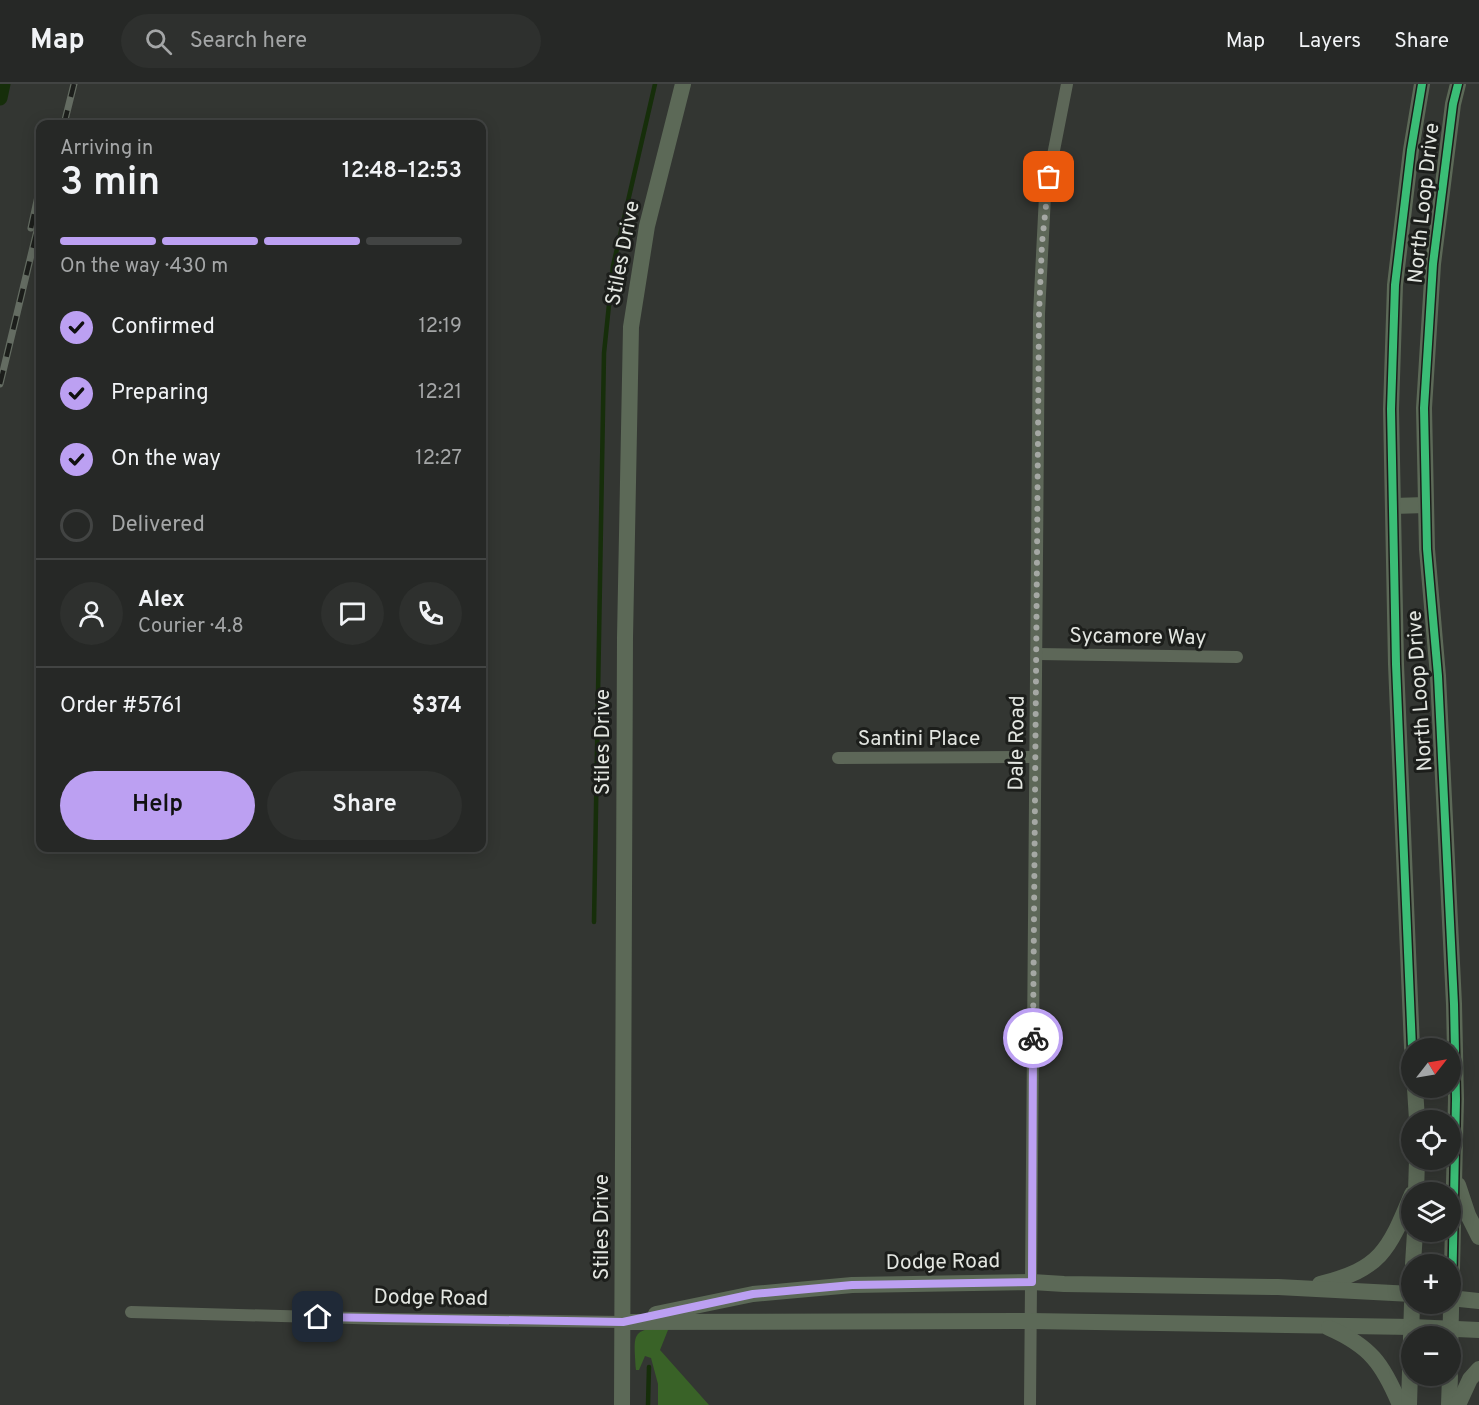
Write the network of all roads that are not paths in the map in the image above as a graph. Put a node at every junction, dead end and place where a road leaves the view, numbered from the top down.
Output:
1 (683, 84) edge
2 (1067, 84) edge
3 (1422, 84) edge
4 (1458, 84) edge
5 (1426, 505) junction
6 (1393, 506) junction
7 (1038, 654) junction
8 (1237, 657) dead end
9 (1035, 757) junction
10 (838, 758) dead end
11 (1412, 1038) edge
12 (1454, 1175) junction
13 (1401, 1218) edge
14 (1479, 1237) edge
15 (1452, 1254) edge
16 (1032, 1282) junction
17 (1304, 1288) junction
18 (1401, 1293) edge
19 (1461, 1299) edge
20 (1479, 1301) edge
21 (131, 1312) dead end
22 (1030, 1321) junction
23 (623, 1322) junction
24 (1322, 1326) junction
25 (1401, 1327) edge
26 (1461, 1329) edge
27 (1479, 1330) edge
28 (1479, 1369) edge
29 (1409, 1386) edge
30 (1450, 1386) edge
31 (622, 1405) edge
32 (1030, 1405) edge
33 (1400, 1405) edge
34 (1408, 1405) edge
35 (1449, 1405) edge
36 (1458, 1405) edge

1 - 23 main road, Stiles Drive
2 - 7 street, Dale Road
3 - 6 main road, North Loop Drive
4 - 5 main road, North Loop Drive
5 - 6 main road
5 - 12 main road, North Loop Drive
6 - 11 main road, North Loop Drive
7 - 8 street, Sycamore Way
7 - 9 street, Dale Road
9 - 10 street, Santini Place
9 - 16 street, Dale Road
12 - 14 main road
12 - 15 main road, North Loop Drive
13 - 17 main road
16 - 17 main road, Dodge Road
16 - 22 street, Dale Road
16 - 23 main road, Dodge Road
17 - 18 main road, Dodge Road
19 - 20 main road
21 - 23 street, Dodge Road
22 - 23 main road, Dodge Road
22 - 24 main road, Dodge Road
22 - 32 street, Dale Road
23 - 31 main road, Stiles Drive
24 - 25 main road, Dodge Road
24 - 33 main road
26 - 27 main road, Dodge Road
28 - 36 main road
29 - 34 main road
30 - 35 main road

